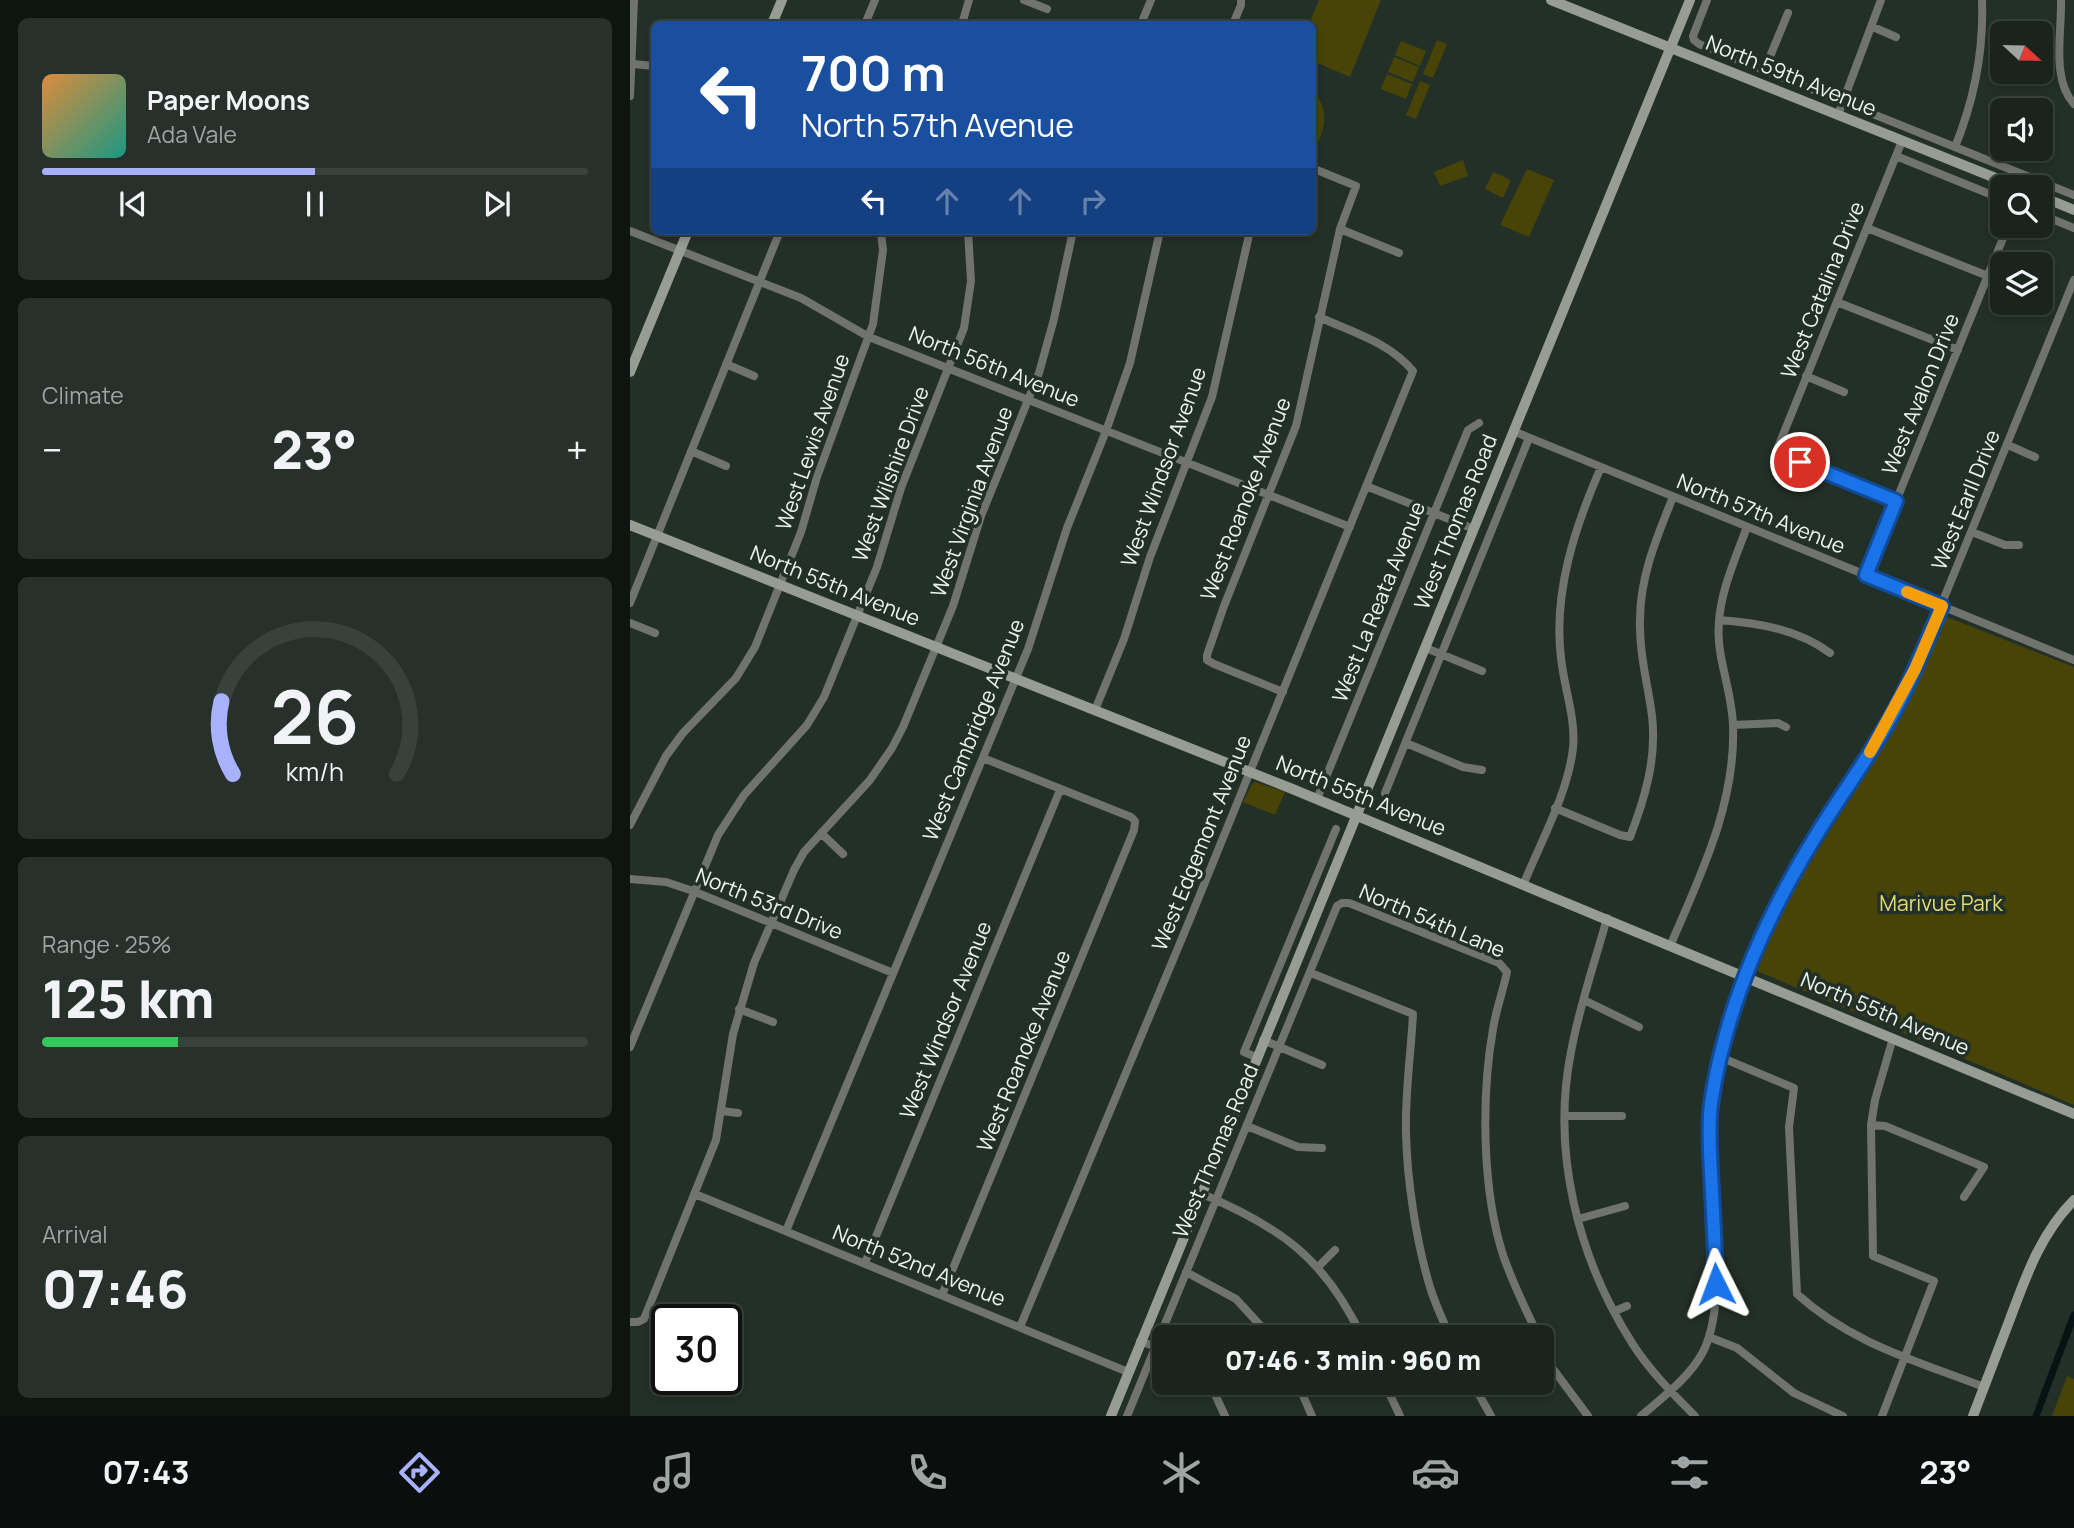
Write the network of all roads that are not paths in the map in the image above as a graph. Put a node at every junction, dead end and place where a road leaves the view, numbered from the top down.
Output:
1 (634, 0) edge
2 (782, 0) edge
3 (875, 0) edge
4 (968, 0) edge
5 (1024, 0) edge
6 (1151, 0) edge
7 (1241, 0) edge
8 (1551, 0) edge
9 (1690, 0) edge
10 (1707, 0) edge
11 (1881, 0) edge
12 (1982, 0) edge
13 (2061, 0) edge
14 (1047, 9) dead end
15 (1788, 13) dead end
16 (773, 21) edge
17 (866, 21) edge
18 (963, 21) edge
19 (1142, 21) edge
20 (1234, 21) edge
21 (1873, 27) junction
22 (1896, 37) dead end
23 (1671, 49) junction
24 (633, 64) junction
25 (651, 66) edge
26 (1764, 71) junction
27 (630, 96) edge
28 (1843, 103) junction
29 (2074, 104) edge
30 (1838, 115) junction
31 (1902, 141) junction
32 (1955, 148) junction
33 (1896, 156) junction
34 (1316, 170) edge
35 (1990, 176) edge
36 (1990, 194) edge
37 (2074, 195) edge
38 (2053, 201) edge
39 (2074, 210) edge
40 (2053, 219) edge
41 (1867, 228) junction
42 (2074, 228) edge
43 (1340, 229) junction
44 (630, 230) edge
45 (686, 235) edge
46 (778, 235) edge
47 (881, 235) edge
48 (968, 235) edge
49 (1072, 235) edge
50 (1159, 235) edge
51 (1249, 235) edge
52 (2003, 238) edge
53 (680, 250) junction
54 (1399, 253) dead end
55 (1987, 276) junction
56 (2074, 280) edge
57 (760, 282) junction
58 (1836, 302) junction
59 (1319, 317) junction
60 (869, 337) junction
61 (1958, 350) junction
62 (726, 364) junction
63 (948, 368) junction
64 (630, 372) edge
65 (754, 376) dead end
66 (1806, 376) junction
67 (1844, 392) dead end
68 (1028, 400) junction
69 (1479, 423) dead end
70 (1107, 431) junction
71 (1513, 431) junction
72 (1529, 438) junction
73 (2008, 445) junction
74 (691, 451) junction
75 (2035, 457) dead end
76 (1187, 463) junction
77 (726, 466) dead end
78 (1601, 467) junction
79 (1366, 485) junction
80 (1269, 496) junction
81 (1673, 497) junction
82 (1896, 501) junction
83 (1434, 513) junction
84 (630, 525) edge
85 (1350, 527) junction
86 (1747, 527) junction
87 (1474, 529) junction
88 (1972, 531) junction
89 (657, 536) junction
90 (2019, 545) dead end
91 (1866, 575) junction
92 (779, 585) junction
93 (630, 603) edge
94 (1942, 606) junction
95 (857, 615) junction
96 (1719, 620) junction
97 (630, 623) edge
98 (655, 633) dead end
99 (937, 647) junction
100 (1426, 648) junction
101 (1830, 653) dead end
102 (1441, 654) junction
103 (2074, 660) edge
104 (1482, 671) dead end
105 (1017, 678) junction
106 (1283, 692) junction
107 (1095, 710) junction
108 (1733, 725) junction
109 (1786, 727) dead end
110 (1406, 743) junction
111 (983, 758) junction
112 (1482, 770) dead end
113 (1250, 772) junction
114 (1060, 790) junction
115 (1385, 793) dead end
116 (1317, 799) junction
117 (1555, 808) junction
118 (1357, 815) junction
119 (630, 825) edge
120 (1336, 829) dead end
121 (821, 833) junction
122 (843, 854) dead end
123 (1321, 865) junction
124 (1334, 870) junction
125 (630, 879) edge
126 (1524, 883) junction
127 (693, 891) junction
128 (1342, 902) joint
129 (1607, 918) junction
130 (771, 923) junction
131 (1671, 944) junction
132 (893, 973) junction
133 (1311, 973) junction
134 (1745, 976) junction
135 (1584, 1000) junction
136 (739, 1009) junction
137 (773, 1022) dead end
138 (1639, 1027) dead end
139 (1893, 1038) junction
140 (1263, 1040) junction
141 (630, 1047) edge
142 (1279, 1047) junction
143 (1256, 1057) junction
144 (1720, 1057) junction
145 (1322, 1065) dead end
146 (722, 1111) junction
147 (738, 1113) dead end
148 (2074, 1114) edge
149 (1565, 1116) junction
150 (1622, 1116) dead end
151 (1871, 1125) junction
152 (1247, 1126) junction
153 (1322, 1148) dead end
154 (1200, 1193) junction
155 (695, 1194) junction
156 (1964, 1197) dead end
157 (1216, 1200) junction
158 (2074, 1200) edge
159 (1625, 1206) dead end
160 (1578, 1219) junction
161 (786, 1231) junction
162 (1335, 1250) dead end
163 (865, 1263) junction
164 (1318, 1267) junction
165 (1186, 1272) junction
166 (942, 1295) junction
167 (1627, 1306) dead end
168 (1615, 1311) junction
169 (634, 1322) edge
170 (1167, 1325) edge
171 (1260, 1325) edge
172 (1356, 1325) edge
173 (1445, 1325) edge
174 (1534, 1325) edge
175 (1020, 1327) junction
176 (1709, 1337) junction
177 (1140, 1341) junction
178 (1152, 1346) edge
179 (1905, 1356) junction
180 (1152, 1364) edge
181 (1554, 1370) edge
182 (1128, 1372) junction
183 (1984, 1387) junction
184 (1670, 1391) junction
185 (1215, 1395) edge
186 (1302, 1395) edge
187 (1390, 1395) edge
188 (1479, 1395) edge
189 (1111, 1416) edge
190 (1127, 1416) edge
191 (1225, 1416) edge
192 (1311, 1416) edge
193 (1400, 1416) edge
194 (1491, 1416) edge
195 (1588, 1416) edge
196 (1641, 1416) edge
197 (1695, 1416) edge
198 (1843, 1416) edge
199 (1882, 1416) edge
200 (1973, 1416) edge

1 - 24 street
2 - 16 main road
3 - 17 street
4 - 18 street
5 - 14 street
6 - 19 street
7 - 20 street
8 - 23 main road, North 59th Avenue
9 - 23 main road, West Thomas Road
10 - 26 street, North 59th Avenue
11 - 21 street
12 - 32 street
13 - 29 street
15 - 26 street
21 - 22 street
21 - 28 street
23 - 30 main road, North 59th Avenue
23 - 71 main road, West Thomas Road
24 - 25 street
24 - 27 street
26 - 28 street, North 59th Avenue
28 - 30 street
28 - 32 street, North 59th Avenue
30 - 31 main road, North 59th Avenue
31 - 33 street, West Catalina Drive
31 - 35 main road, North 59th Avenue
32 - 37 street, North 59th Avenue
33 - 36 street
33 - 41 street, West Catalina Drive
34 - 43 street, West Roanoke Avenue
38 - 39 main road
40 - 42 street
41 - 55 street
41 - 58 street, West Catalina Drive
43 - 54 street
43 - 59 street, West Roanoke Avenue
44 - 53 street, North 56th Avenue
45 - 53 main road
46 - 57 street
47 - 60 street, West Lewis Avenue
48 - 63 street, West Wilshire Drive
49 - 68 street, West Virginia Avenue
50 - 70 street, West Cambridge Avenue
51 - 76 street, West Windsor Avenue
52 - 55 street, West Avalon Drive
53 - 57 street, North 56th Avenue
53 - 64 main road
55 - 61 street, West Avalon Drive
56 - 73 street, West Earll Drive
57 - 60 street, North 56th Avenue
57 - 62 street
58 - 61 street
58 - 66 street, West Catalina Drive
59 - 79 street, West Edgemont Avenue
59 - 80 street, West Roanoke Avenue
60 - 63 street, North 56th Avenue
60 - 92 street, West Lewis Avenue
61 - 82 street, West Avalon Drive
62 - 65 street
62 - 74 street
63 - 68 street, North 56th Avenue
63 - 95 street, West Wilshire Drive
66 - 67 street
66 - 82 street, West Catalina Drive
68 - 70 street, North 56th Avenue
68 - 99 street, West Virginia Avenue
69 - 83 street, West La Reata Avenue
70 - 76 street, North 56th Avenue
70 - 105 street, West Cambridge Avenue
71 - 72 street, North 57th Avenue
71 - 87 main road, West Thomas Road
72 - 78 street, North 57th Avenue
72 - 102 street, West Thomas Road
73 - 75 street
73 - 88 street, West Earll Drive
74 - 77 street
74 - 89 street
76 - 80 street, North 56th Avenue
76 - 107 street, West Windsor Avenue
78 - 81 street, North 57th Avenue
78 - 117 street
79 - 83 street
79 - 85 street, West Edgemont Avenue
80 - 85 street, North 56th Avenue
80 - 106 street, West Roanoke Avenue
81 - 86 street, North 57th Avenue
81 - 117 street
82 - 91 street, West Avalon Drive
83 - 87 street
83 - 116 street, West La Reata Avenue
84 - 89 main road, North 55th Avenue
85 - 106 street, West Edgemont Avenue
86 - 91 street, North 57th Avenue
86 - 96 street
87 - 100 main road, West Thomas Road
88 - 90 street
88 - 94 street, West Earll Drive
89 - 92 main road, North 55th Avenue
89 - 93 street
91 - 94 street, North 57th Avenue
92 - 95 main road, North 55th Avenue
92 - 119 street, West Lewis Avenue
94 - 103 street, North 57th Avenue
94 - 134 street, West Earll Drive
95 - 99 main road, North 55th Avenue
95 - 127 street, West Wilshire Drive
96 - 101 street
96 - 108 street
97 - 98 street
99 - 105 main road, North 55th Avenue
99 - 121 street, West Virginia Avenue
100 - 102 street
100 - 118 main road, West Thomas Road
102 - 104 street
102 - 110 street, West Thomas Road
105 - 107 main road, North 55th Avenue
105 - 111 street, West Cambridge Avenue
106 - 113 street, West Edgemont Avenue
107 - 113 main road, North 55th Avenue
108 - 109 street
108 - 131 street
110 - 112 street
110 - 115 street, West Thomas Road
111 - 114 street
111 - 132 street, West Cambridge Avenue
113 - 116 main road, North 55th Avenue
113 - 175 street, West Edgemont Avenue
114 - 163 street, West Windsor Avenue
114 - 166 street, West Roanoke Avenue
116 - 118 main road, North 55th Avenue
117 - 126 street
118 - 124 main road, West Thomas Road
118 - 126 main road, North 55th Avenue
120 - 123 street, West Thomas Road
121 - 122 street
121 - 130 street, West Virginia Avenue
123 - 124 street
123 - 143 street, West Thomas Road
124 - 140 main road, West Thomas Road
125 - 127 street, North 53rd Drive
126 - 129 main road, North 55th Avenue
127 - 130 street, North 53rd Drive
127 - 141 street, West Wilshire Drive
128 - 133 street, West Thomas Road
128 - 174 street, North 54th Lane
129 - 131 main road, North 55th Avenue
129 - 135 street
130 - 132 street, North 53rd Drive
130 - 136 street, West Virginia Avenue
131 - 134 main road, North 55th Avenue
132 - 161 street, West Cambridge Avenue
133 - 142 street, West Thomas Road
133 - 173 street
134 - 139 main road, North 55th Avenue
134 - 144 street, West Earll Drive
135 - 138 street
135 - 149 street
136 - 137 street
136 - 146 street, West Virginia Avenue
139 - 148 main road, North 55th Avenue
139 - 151 street
140 - 142 street
140 - 143 main road, West Thomas Road
142 - 145 street
142 - 152 street, West Thomas Road
143 - 154 main road, West Thomas Road
144 - 176 street, West Earll Drive
144 - 179 street
146 - 147 street
146 - 155 street, West Virginia Avenue
149 - 150 street
149 - 160 street
151 - 156 street
151 - 179 street
152 - 153 street
152 - 157 street, West Thomas Road
154 - 157 street
154 - 177 main road, West Thomas Road
155 - 161 street, North 52nd Avenue
155 - 169 street, West Virginia Avenue
157 - 164 street
157 - 165 street, West Thomas Road
158 - 183 main road
159 - 160 street
160 - 168 street
161 - 163 street, North 52nd Avenue
162 - 164 street
163 - 166 street, North 52nd Avenue
164 - 172 street
165 - 170 street, West Thomas Road
165 - 171 street
166 - 175 street, North 52nd Avenue
167 - 168 street
168 - 184 street
175 - 182 street, North 52nd Avenue
176 - 184 street, West Earll Drive
176 - 198 street
177 - 178 street
177 - 182 main road, West Thomas Road
179 - 183 street
179 - 199 street
180 - 190 street, West Thomas Road
181 - 195 street
182 - 189 main road, West Thomas Road
183 - 200 main road
184 - 196 street, West Earll Drive
184 - 197 street
185 - 191 street
186 - 192 street
187 - 193 street
188 - 194 street

